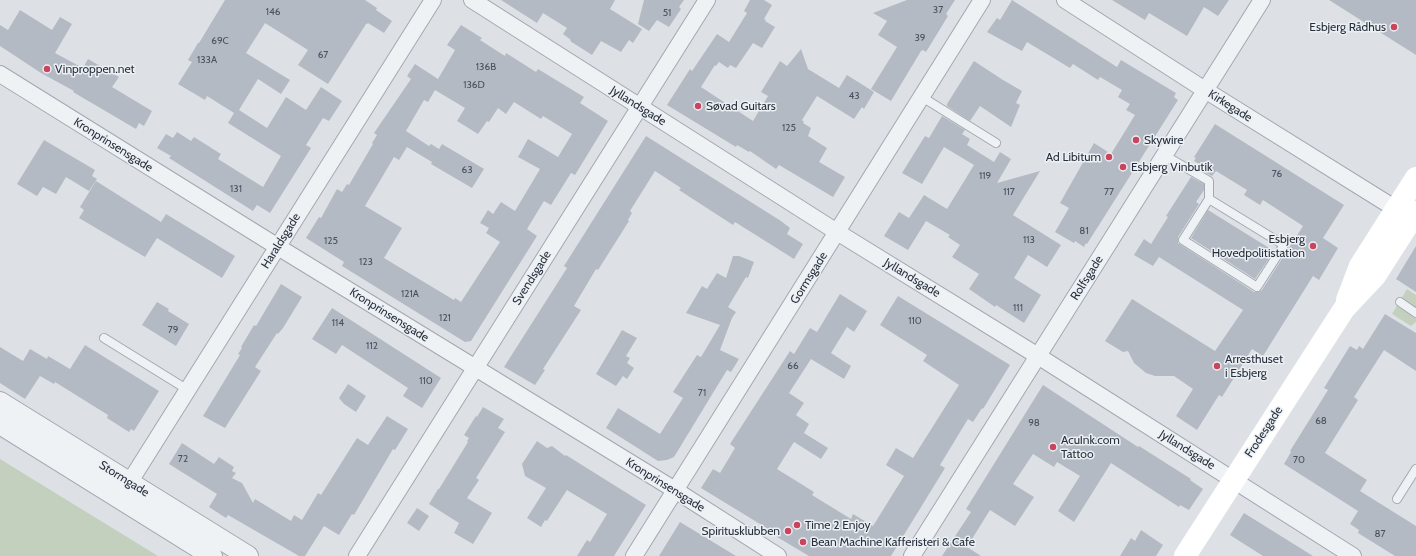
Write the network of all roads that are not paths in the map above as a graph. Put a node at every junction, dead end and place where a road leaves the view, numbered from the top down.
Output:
1 (433, 0) edge
2 (472, 0) edge
3 (708, 0) edge
4 (982, 0) edge
5 (1065, 0) edge
6 (1262, 0) edge
7 (0, 74) edge
8 (1205, 90) junction
9 (922, 97) junction
10 (640, 107) junction
11 (996, 143) dead end
12 (1164, 155) junction
13 (1416, 178) edge
14 (1209, 199) junction
15 (1410, 216) edge
16 (837, 232) junction
17 (278, 247) junction
18 (1400, 302) dead end
19 (1416, 313) edge
20 (104, 338) dead end
21 (1038, 356) junction
22 (475, 368) junction
23 (188, 390) junction
24 (0, 402) edge
25 (0, 424) edge
26 (1416, 469) edge
27 (1233, 480) junction
28 (130, 483) junction
29 (675, 490) junction
30 (1397, 499) dead end
31 (212, 556) edge
32 (248, 556) edge
33 (357, 556) edge
34 (634, 556) edge
35 (778, 556) edge
36 (912, 556) edge
37 (1185, 556) edge
38 (1353, 556) edge

1 - 17 street, Haraldsgade
2 - 10 street, Jyllandsgade
3 - 10 street, Svendsgade
4 - 9 street, Gormsgade
5 - 8 street, Kirkegade
6 - 8 street, Rolfsgade
7 - 17 street, Kronprinsensgade
8 - 12 street, Rolfsgade
8 - 15 street, Kirkegade
9 - 11 lane
9 - 16 street, Gormsgade
10 - 16 street, Jyllandsgade
10 - 22 street, Svendsgade
12 - 14 lane
12 - 21 street, Rolfsgade
13 - 15 main road, Frodesgade
14 - 14 lane
15 - 27 main road, Frodesgade
16 - 21 street, Jyllandsgade
16 - 29 street, Gormsgade
17 - 22 street, Kronprinsensgade
17 - 23 street, Haraldsgade
18 - 19 lane
20 - 23 lane
21 - 27 street, Jyllandsgade
21 - 36 street, Rolfsgade
22 - 29 street, Kronprinsensgade
22 - 33 street, Svendsgade
23 - 28 street, Haraldsgade
24 - 28 street, Stormgade
25 - 31 street, Stormgade
26 - 30 lane
27 - 37 main road, Frodesgade
27 - 38 street, Jyllandsgade
28 - 32 street, Stormgade
29 - 34 street, Gormsgade
29 - 35 street, Kronprinsensgade

